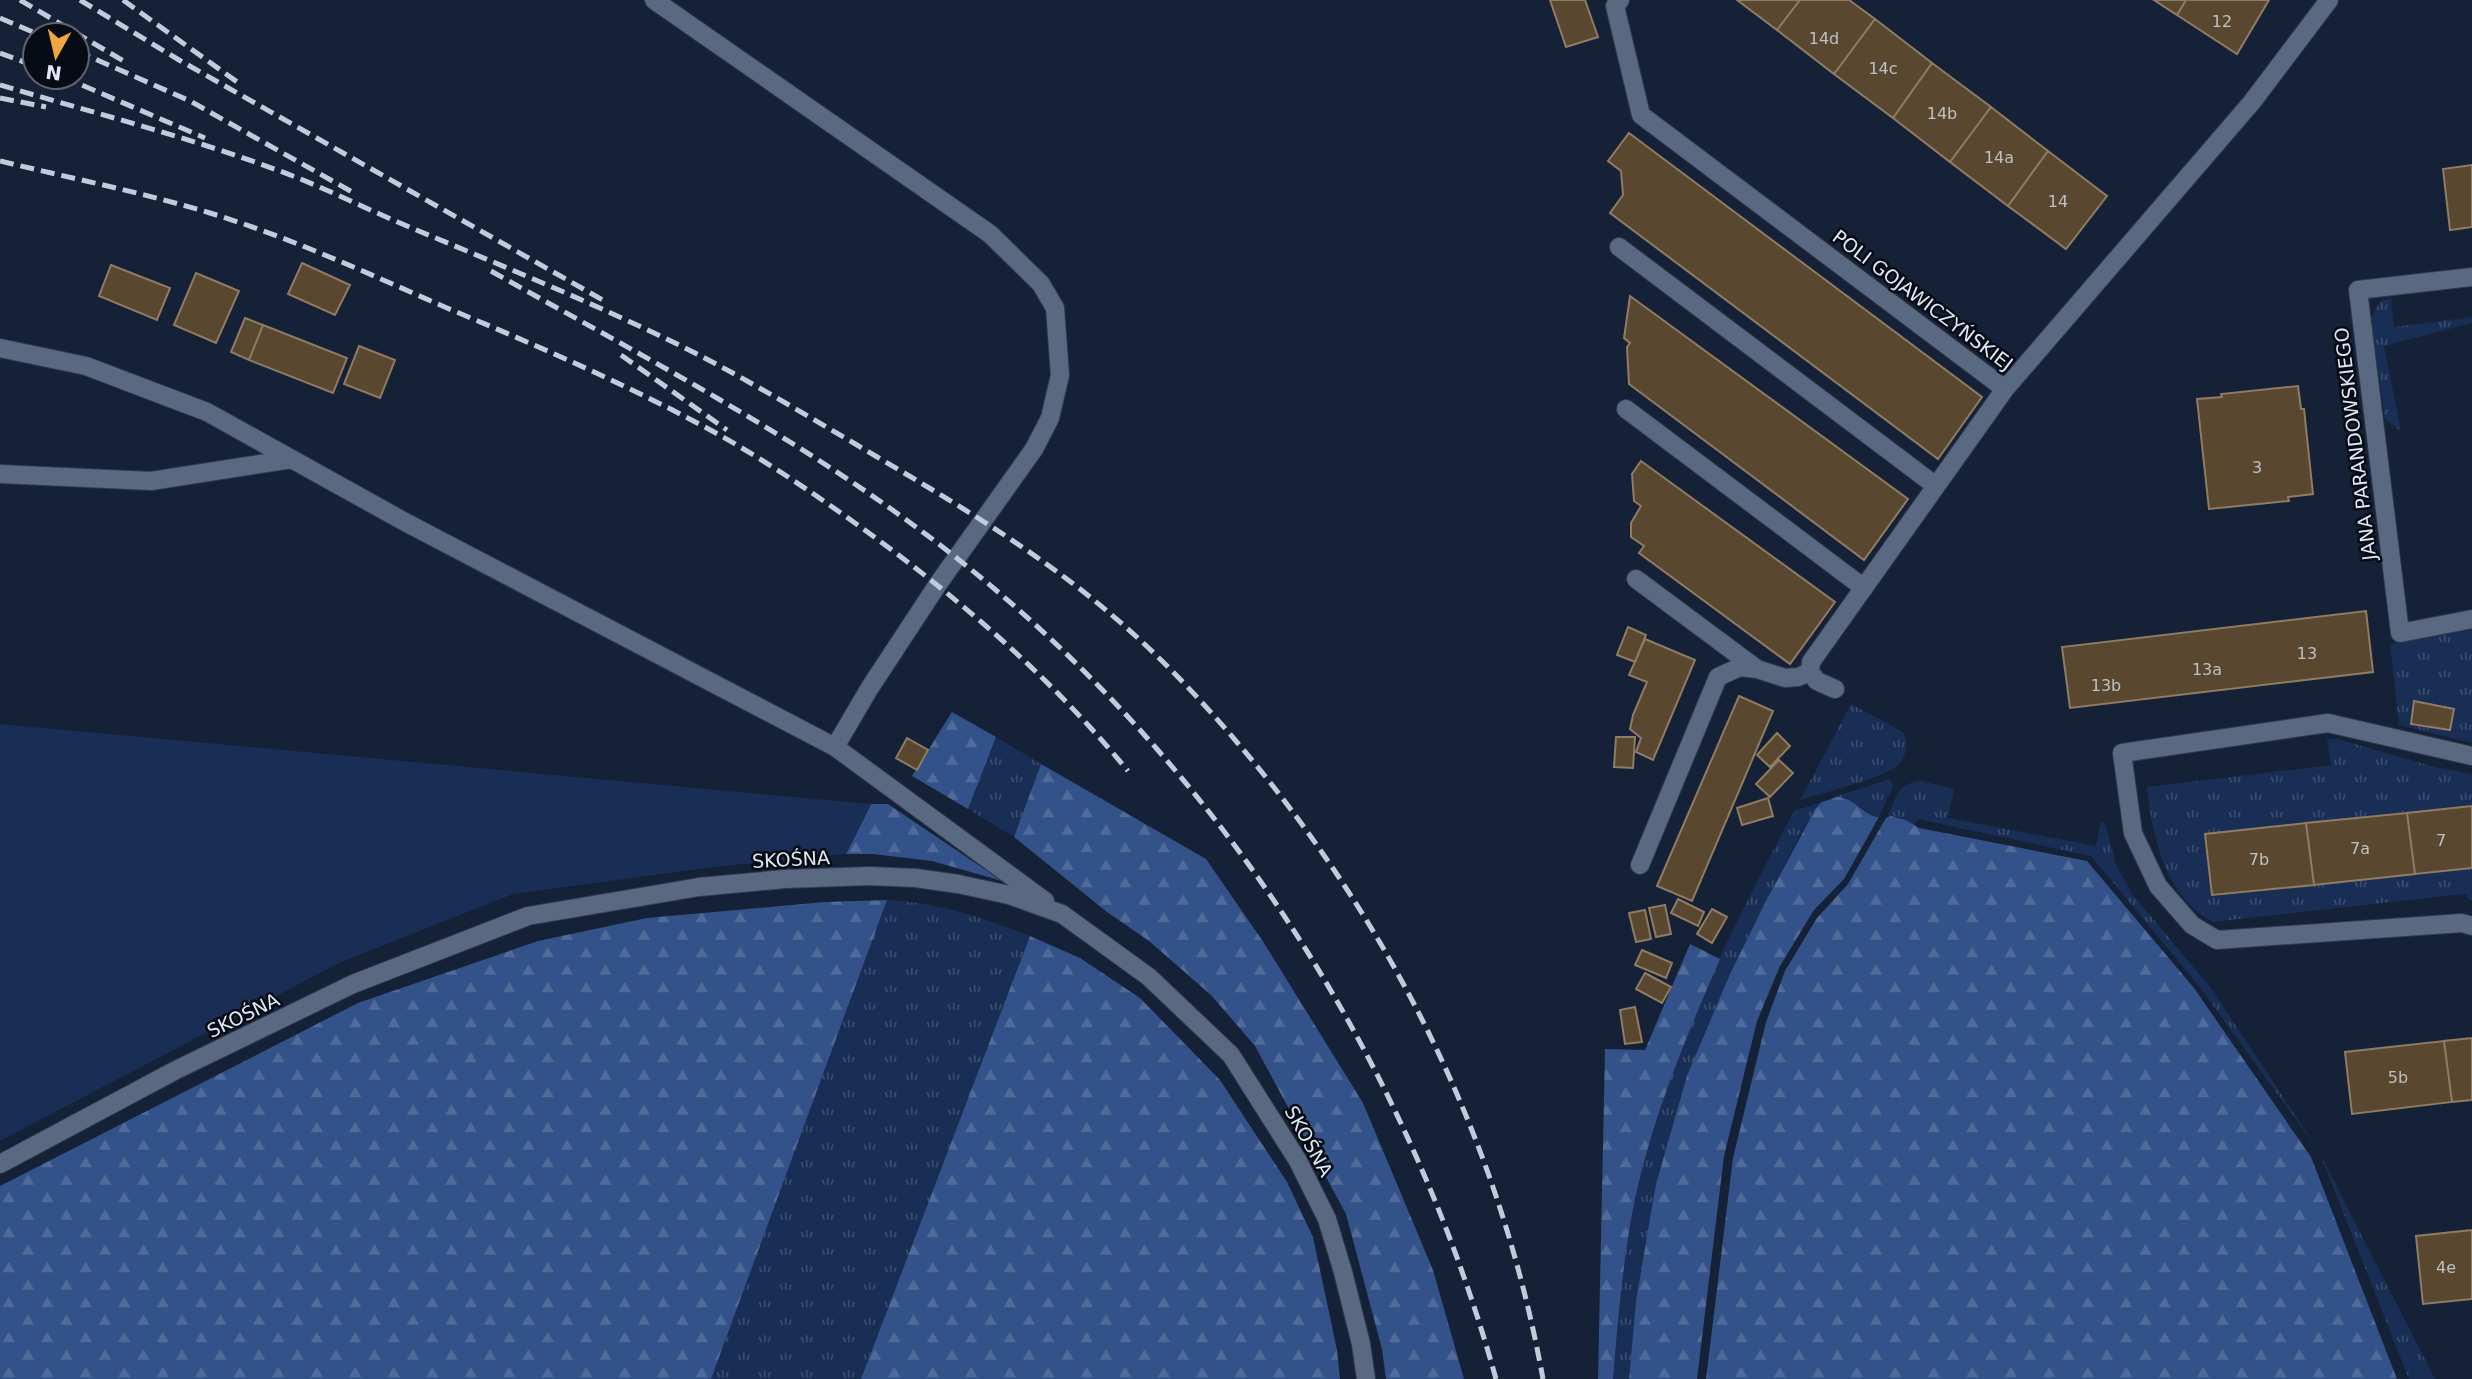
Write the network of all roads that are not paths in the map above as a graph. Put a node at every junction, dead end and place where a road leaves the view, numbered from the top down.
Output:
1 (654, 0) edge
2 (1620, 0) edge
3 (2329, 0) edge
4 (1619, 247) dead end
5 (2472, 277) edge
6 (0, 348) edge
7 (2005, 388) junction
8 (1626, 409) dead end
9 (292, 459) junction
10 (0, 474) edge
11 (1936, 486) junction
12 (1636, 579) dead end
13 (1864, 589) junction
14 (2472, 619) edge
15 (1757, 669) junction
16 (1810, 673) junction
17 (1835, 690) dead end
18 (835, 747) junction
19 (2472, 756) edge
20 (1640, 865) dead end
21 (1062, 914) junction
22 (2472, 926) edge
23 (0, 1164) edge
24 (1366, 1379) edge

1 - 18 street
2 - 7 street, POLI GOJAWICZYŃSKIEJ
3 - 7 street, POLI GOJAWICZYŃSKIEJ
4 - 11 street
5 - 14 street, JANA PARANDOWSKIEGO
6 - 9 street
7 - 11 street
8 - 13 street
9 - 10 street
9 - 18 street
11 - 13 street
12 - 15 street
13 - 16 street
15 - 16 street
15 - 20 street
16 - 17 street
18 - 21 street
19 - 22 street
21 - 23 street, SKOŚNA
21 - 24 street, SKOŚNA

